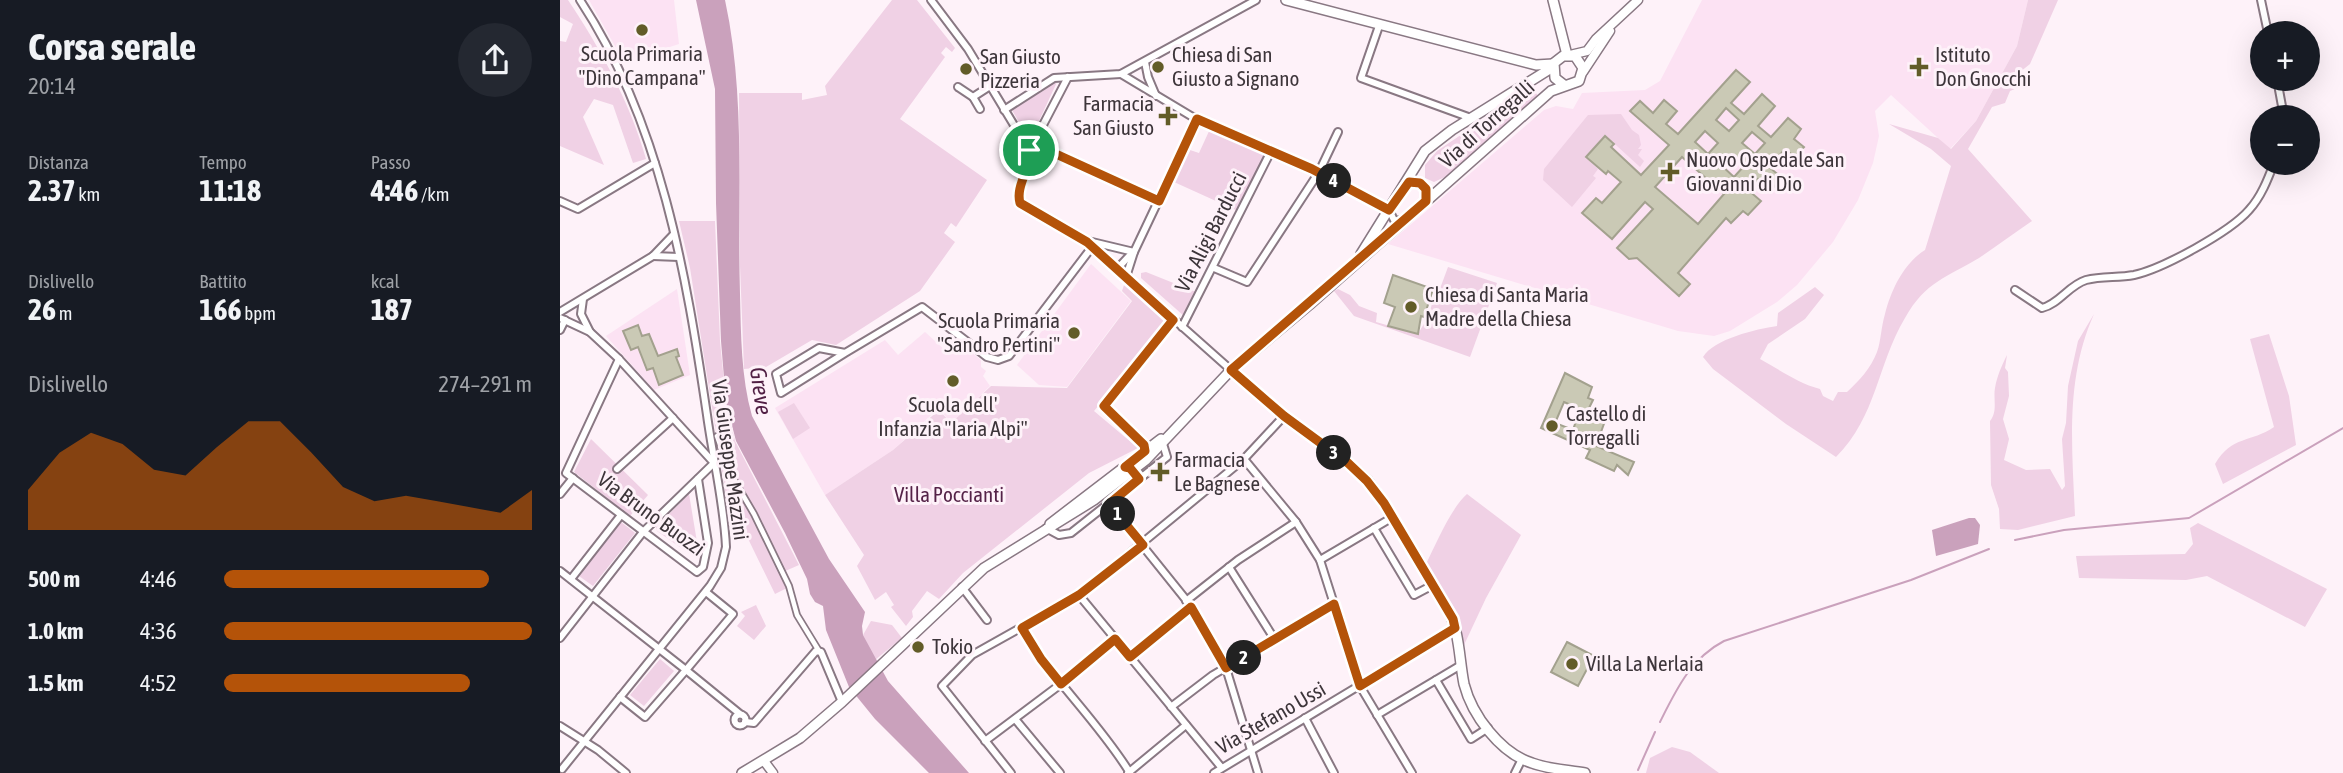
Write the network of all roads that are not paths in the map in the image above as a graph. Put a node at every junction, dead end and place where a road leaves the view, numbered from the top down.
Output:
1 (580, 0) edge
2 (932, 0) edge
3 (1256, 0) edge
4 (1286, 0) edge
5 (1553, 0) edge
6 (1638, 0) edge
7 (2261, 0) edge
8 (1616, 21) junction
9 (2265, 21) edge
10 (1379, 26) junction
11 (1568, 55) junction
12 (1145, 62) junction
13 (1554, 65) junction
14 (1583, 72) junction
15 (1117, 75) junction
16 (1068, 77) junction
17 (1564, 85) junction
18 (990, 86) junction
19 (958, 87) dead end
20 (973, 97) junction
21 (1157, 97) junction
22 (980, 109) dead end
23 (1004, 110) junction
24 (1471, 118) junction
25 (1197, 119) junction
26 (1338, 132) dead end
27 (1032, 147) junction
28 (1271, 151) junction
29 (655, 163) junction
30 (1320, 172) junction
31 (2269, 175) edge
32 (1405, 184) junction
33 (560, 201) edge
34 (1159, 201) junction
35 (1426, 201) junction
36 (1389, 210) junction
37 (1404, 221) junction
38 (674, 234) junction
39 (1082, 239) junction
40 (1092, 247) junction
41 (1134, 252) junction
42 (653, 256) junction
43 (679, 257) junction
44 (1354, 265) junction
45 (1214, 268) junction
46 (1117, 269) junction
47 (1126, 277) junction
48 (2015, 290) dead end
49 (583, 299) junction
50 (560, 312) edge
51 (562, 319) edge
52 (1173, 320) junction
53 (1182, 327) junction
54 (560, 330) edge
55 (590, 332) junction
56 (845, 353) junction
57 (619, 359) junction
58 (1231, 370) junction
59 (1284, 416) junction
60 (673, 418) junction
61 (1181, 422) junction
62 (717, 436) dead end
63 (1163, 444) junction
64 (1145, 451) junction
65 (1244, 459) junction
66 (714, 463) junction
67 (1128, 469) junction
68 (617, 470) dead end
69 (573, 478) junction
70 (698, 479) junction
71 (1139, 479) junction
72 (560, 494) edge
73 (1109, 504) junction
74 (621, 515) junction
75 (1393, 517) junction
76 (1296, 522) junction
77 (1046, 528) junction
78 (1374, 528) junction
79 (643, 532) junction
80 (1143, 545) junction
81 (1320, 560) junction
82 (1228, 567) junction
83 (560, 571) edge
84 (571, 579) junction
85 (1433, 584) junction
86 (962, 587) junction
87 (706, 592) junction
88 (1079, 595) junction
89 (593, 596) junction
90 (1188, 604) junction
91 (1334, 604) junction
92 (987, 620) dead end
93 (1022, 628) junction
94 (1455, 628) junction
95 (560, 638) edge
96 (1115, 639) junction
97 (1275, 640) junction
98 (659, 648) junction
99 (819, 651) junction
100 (1130, 657) junction
101 (1461, 665) junction
102 (1226, 668) junction
103 (686, 670) junction
104 (1436, 680) junction
105 (1061, 684) junction
106 (1360, 686) junction
107 (620, 697) junction
108 (845, 700) junction
109 (1171, 707) junction
110 (1377, 715) junction
111 (1305, 718) junction
112 (1015, 719) junction
113 (1186, 725) junction
114 (560, 726) edge
115 (1488, 728) junction
116 (985, 741) junction
117 (584, 742) junction
118 (1253, 749) junction
119 (1522, 759) junction
120 (764, 761) junction
121 (1221, 767) junction
122 (563, 770) edge
123 (626, 773) edge
124 (742, 773) edge
125 (773, 773) edge
126 (1011, 773) edge
127 (1060, 773) edge
128 (1129, 773) edge
129 (1214, 773) edge
130 (1258, 773) edge
131 (1334, 773) edge
132 (1412, 773) edge
133 (1515, 773) edge
134 (1585, 773) edge

1 - 29 street, Via Giuseppe Mazzini
2 - 18 street
3 - 12 street
4 - 10 main road
5 - 11 main road
6 - 8 street
7 - 9 street
8 - 11 street
8 - 14 street
10 - 13 main road
10 - 24 street
11 - 13 main road
11 - 14 main road
12 - 15 street
12 - 21 street
13 - 17 main road
13 - 24 main road, Via di Torregalli
14 - 17 main road
15 - 16 street
15 - 21 street
16 - 23 street
16 - 27 street
17 - 35 main road, Via di Torregalli
18 - 20 street
18 - 23 street
19 - 20 street
20 - 22 street
21 - 25 street
23 - 27 street
24 - 32 main road, Via di Torregalli
25 - 28 street
25 - 34 street
26 - 30 street
27 - 34 street
27 - 39 street
28 - 30 street
28 - 45 street, Via Aligi Barducci
29 - 33 street
29 - 38 street, Via Giuseppe Mazzini
30 - 36 street
30 - 45 street
31 - 48 street
32 - 35 street
32 - 36 main road, Via di Torregalli
34 - 41 street
35 - 37 main road, Via di Torregalli
36 - 37 street
36 - 44 main road, Via di Torregalli
37 - 44 main road, Via di Torregalli
38 - 42 street
38 - 43 street, Via Giuseppe Mazzini
39 - 40 street
39 - 41 street
40 - 46 street
40 - 56 street
41 - 46 street
41 - 47 street
42 - 43 street
42 - 49 street
43 - 66 street, Via Giuseppe Mazzini
44 - 58 main road, Via di Torregalli
45 - 53 street, Via Aligi Barducci
46 - 47 street
47 - 52 street
49 - 50 street
49 - 55 street
51 - 54 street
51 - 55 street
52 - 53 street
52 - 64 street
53 - 58 street
55 - 57 street
56 - 56 street
57 - 60 street
57 - 69 street
58 - 59 main road
58 - 61 main road, Via di Torregalli
59 - 65 street
59 - 75 main road
60 - 66 street
60 - 68 street
61 - 63 main road
61 - 64 main road
62 - 99 street
63 - 67 main road
63 - 71 street
64 - 67 main road
65 - 76 street
65 - 80 street
66 - 70 street
66 - 87 street, Via Giuseppe Mazzini
67 - 71 street
67 - 77 main road
69 - 72 street
69 - 74 street, Via Bruno Buozzi
70 - 79 street
70 - 79 street, Via Bruno Buozzi
71 - 73 street
73 - 77 street
73 - 80 street
74 - 79 street, Via Bruno Buozzi
74 - 84 street
75 - 78 street
75 - 85 main road
76 - 81 street
76 - 82 street
77 - 86 main road
78 - 81 street
78 - 85 street
79 - 89 street
80 - 88 street
80 - 90 street
81 - 91 street
82 - 90 street
82 - 97 street
83 - 84 street
84 - 89 street
85 - 94 main road
86 - 92 street
86 - 108 main road
87 - 98 street, Via Giuseppe Mazzini
87 - 103 street
88 - 93 street
88 - 96 street
89 - 95 street
89 - 98 street
90 - 100 street
90 - 102 street
91 - 97 street
91 - 106 street
93 - 105 street
93 - 116 street
94 - 101 main road
94 - 106 street, Via Stefano Ussi
96 - 100 street
96 - 105 street
97 - 102 street
98 - 103 street
98 - 107 street, Via Giuseppe Mazzini
99 - 103 street
99 - 108 street
100 - 109 street
101 - 104 street
101 - 115 main road
102 - 109 street
102 - 118 street
103 - 107 street
104 - 110 street
104 - 115 street
105 - 112 street
105 - 128 street
106 - 110 street
106 - 111 street, Via Stefano Ussi
107 - 117 street, Via Giuseppe Mazzini
108 - 120 main road
109 - 113 street
110 - 132 street
111 - 118 street, Via Stefano Ussi
111 - 131 street
112 - 116 street
112 - 127 street
113 - 121 street
113 - 128 street
114 - 117 street
115 - 119 main road
116 - 126 street
117 - 122 street, Via Giuseppe Mazzini
117 - 123 street
118 - 121 street, Via Stefano Ussi
118 - 130 street
119 - 133 street
119 - 134 main road
120 - 124 main road
120 - 125 street
121 - 129 street, Via Stefano Ussi

